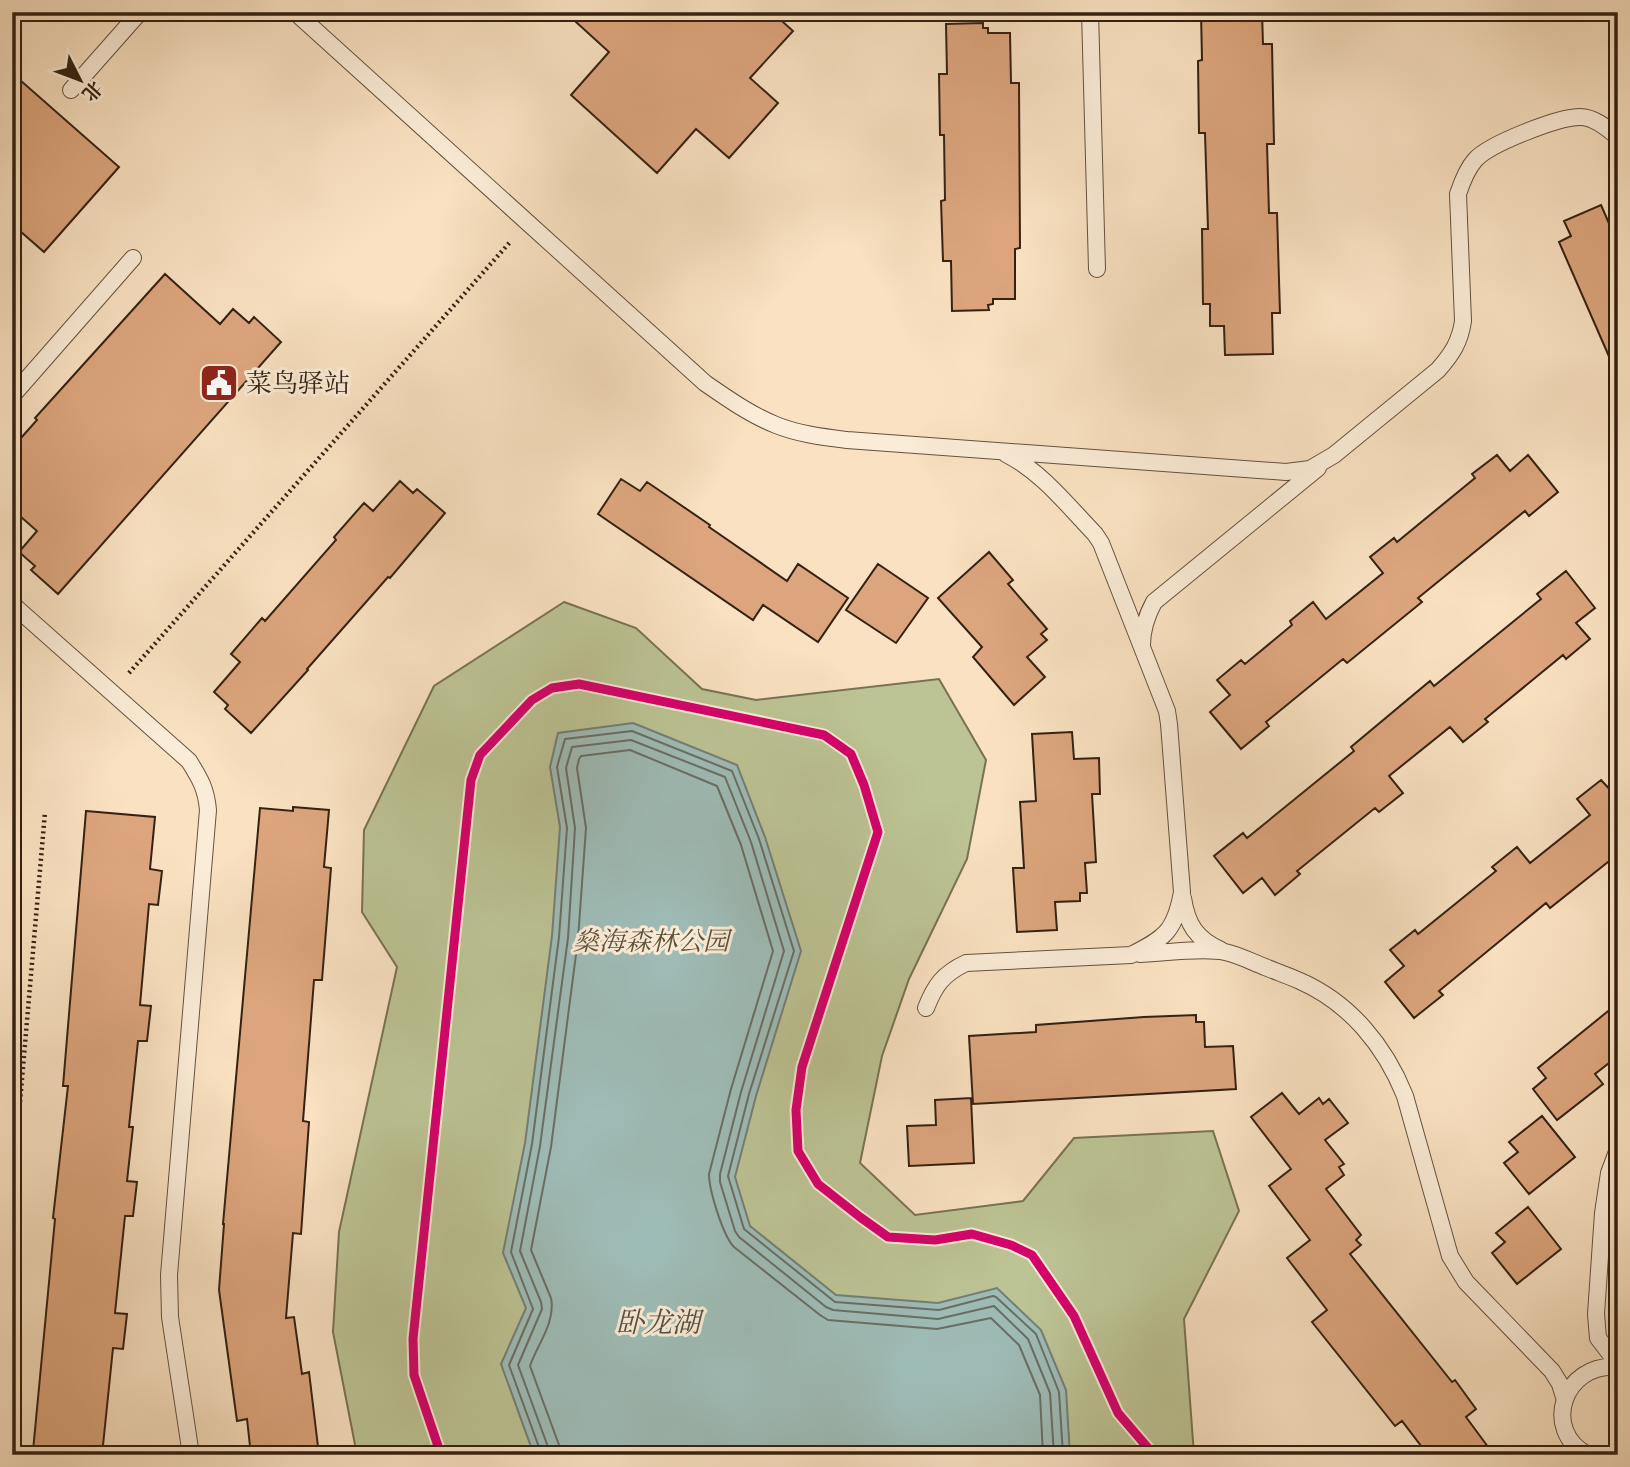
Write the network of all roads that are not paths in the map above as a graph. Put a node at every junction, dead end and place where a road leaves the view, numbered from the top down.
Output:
1 (140, 12) edge
2 (295, 12) edge
3 (1080, 12) edge
4 (1090, 12) edge
5 (1091, 36) junction
6 (71, 90) dead end
7 (1618, 136) edge
8 (133, 258) dead end
9 (1097, 269) dead end
10 (12, 396) edge
11 (1001, 452) junction
12 (1334, 455) junction
13 (12, 604) edge
14 (1142, 649) junction
15 (1182, 892) junction
16 (1225, 952) junction
17 (1131, 955) junction
18 (926, 1008) dead end
19 (1618, 1149) edge
20 (1618, 1366) edge
21 (1565, 1400) junction
22 (1585, 1454) edge
23 (191, 1455) edge

1 - 6 lane
2 - 11 lane
3 - 5 lane
4 - 5 lane
5 - 9 lane
7 - 12 lane
8 - 10 lane
11 - 12 lane
11 - 14 lane
12 - 14 lane
13 - 23 lane
14 - 15 lane
15 - 16 lane
15 - 17 lane
16 - 17 lane
16 - 21 lane
17 - 18 lane
19 - 20 lane
20 - 21 lane
21 - 22 lane

